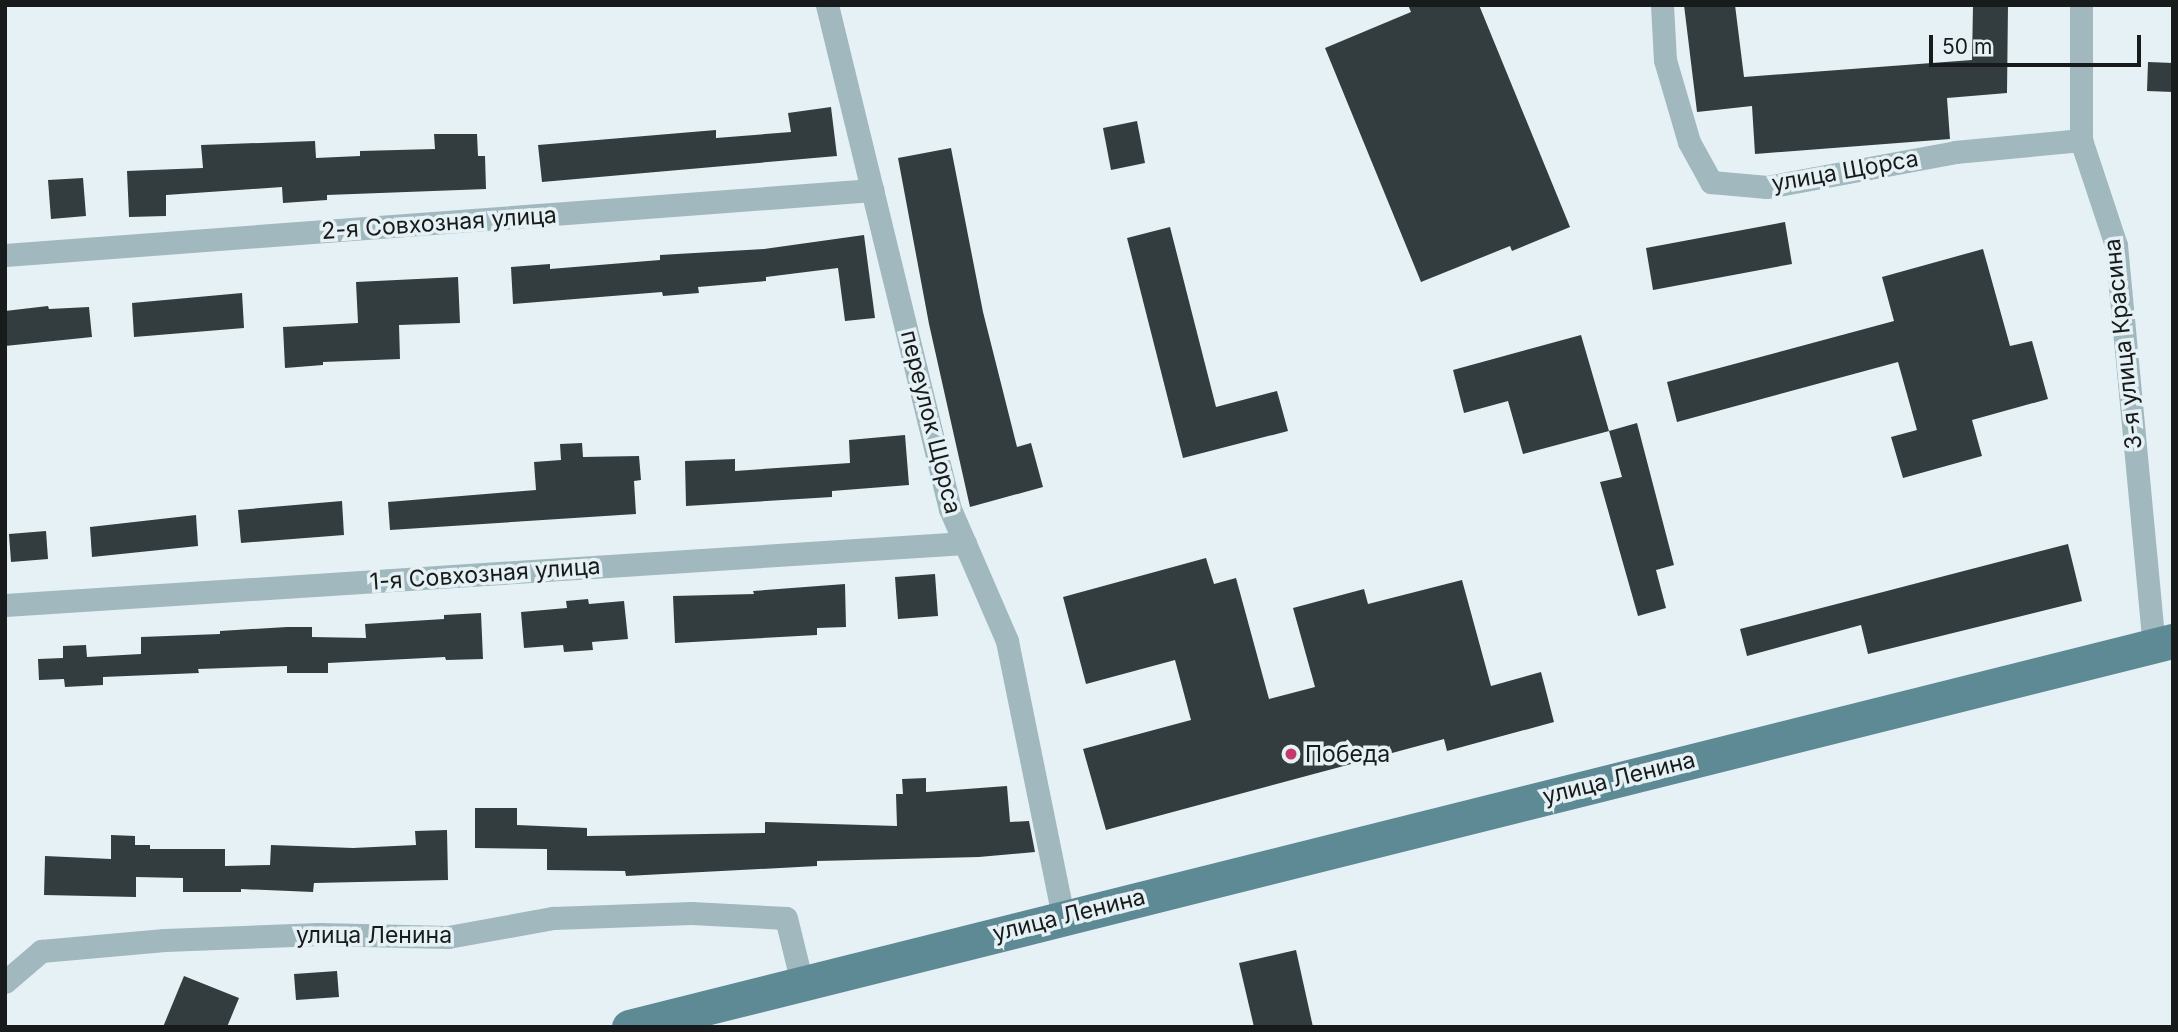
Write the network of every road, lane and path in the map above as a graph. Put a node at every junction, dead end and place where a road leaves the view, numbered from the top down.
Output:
1 (827, 5) edge
2 (1662, 5) edge
3 (2081, 5) edge
4 (2081, 140) junction
5 (873, 190) junction
6 (5, 255) edge
7 (965, 544) junction
8 (5, 605) edge
9 (2163, 643) edge
10 (1063, 917) junction
11 (5, 982) edge
12 (802, 983) junction
13 (629, 1027) edge

1 - 5 street, переулок Щорса
2 - 4 street, улица Щорса
3 - 4 street, 3-я улица Красина
4 - 9 street, 3-я улица Красина
5 - 6 street, 2-я Совхозная улица
5 - 7 street, переулок Щорса
7 - 8 street, 1-я Совхозная улица
7 - 10 street, переулок Щорса
9 - 10 main road, улица Ленина
10 - 12 main road, улица Ленина
11 - 12 street, улица Ленина
12 - 13 main road

